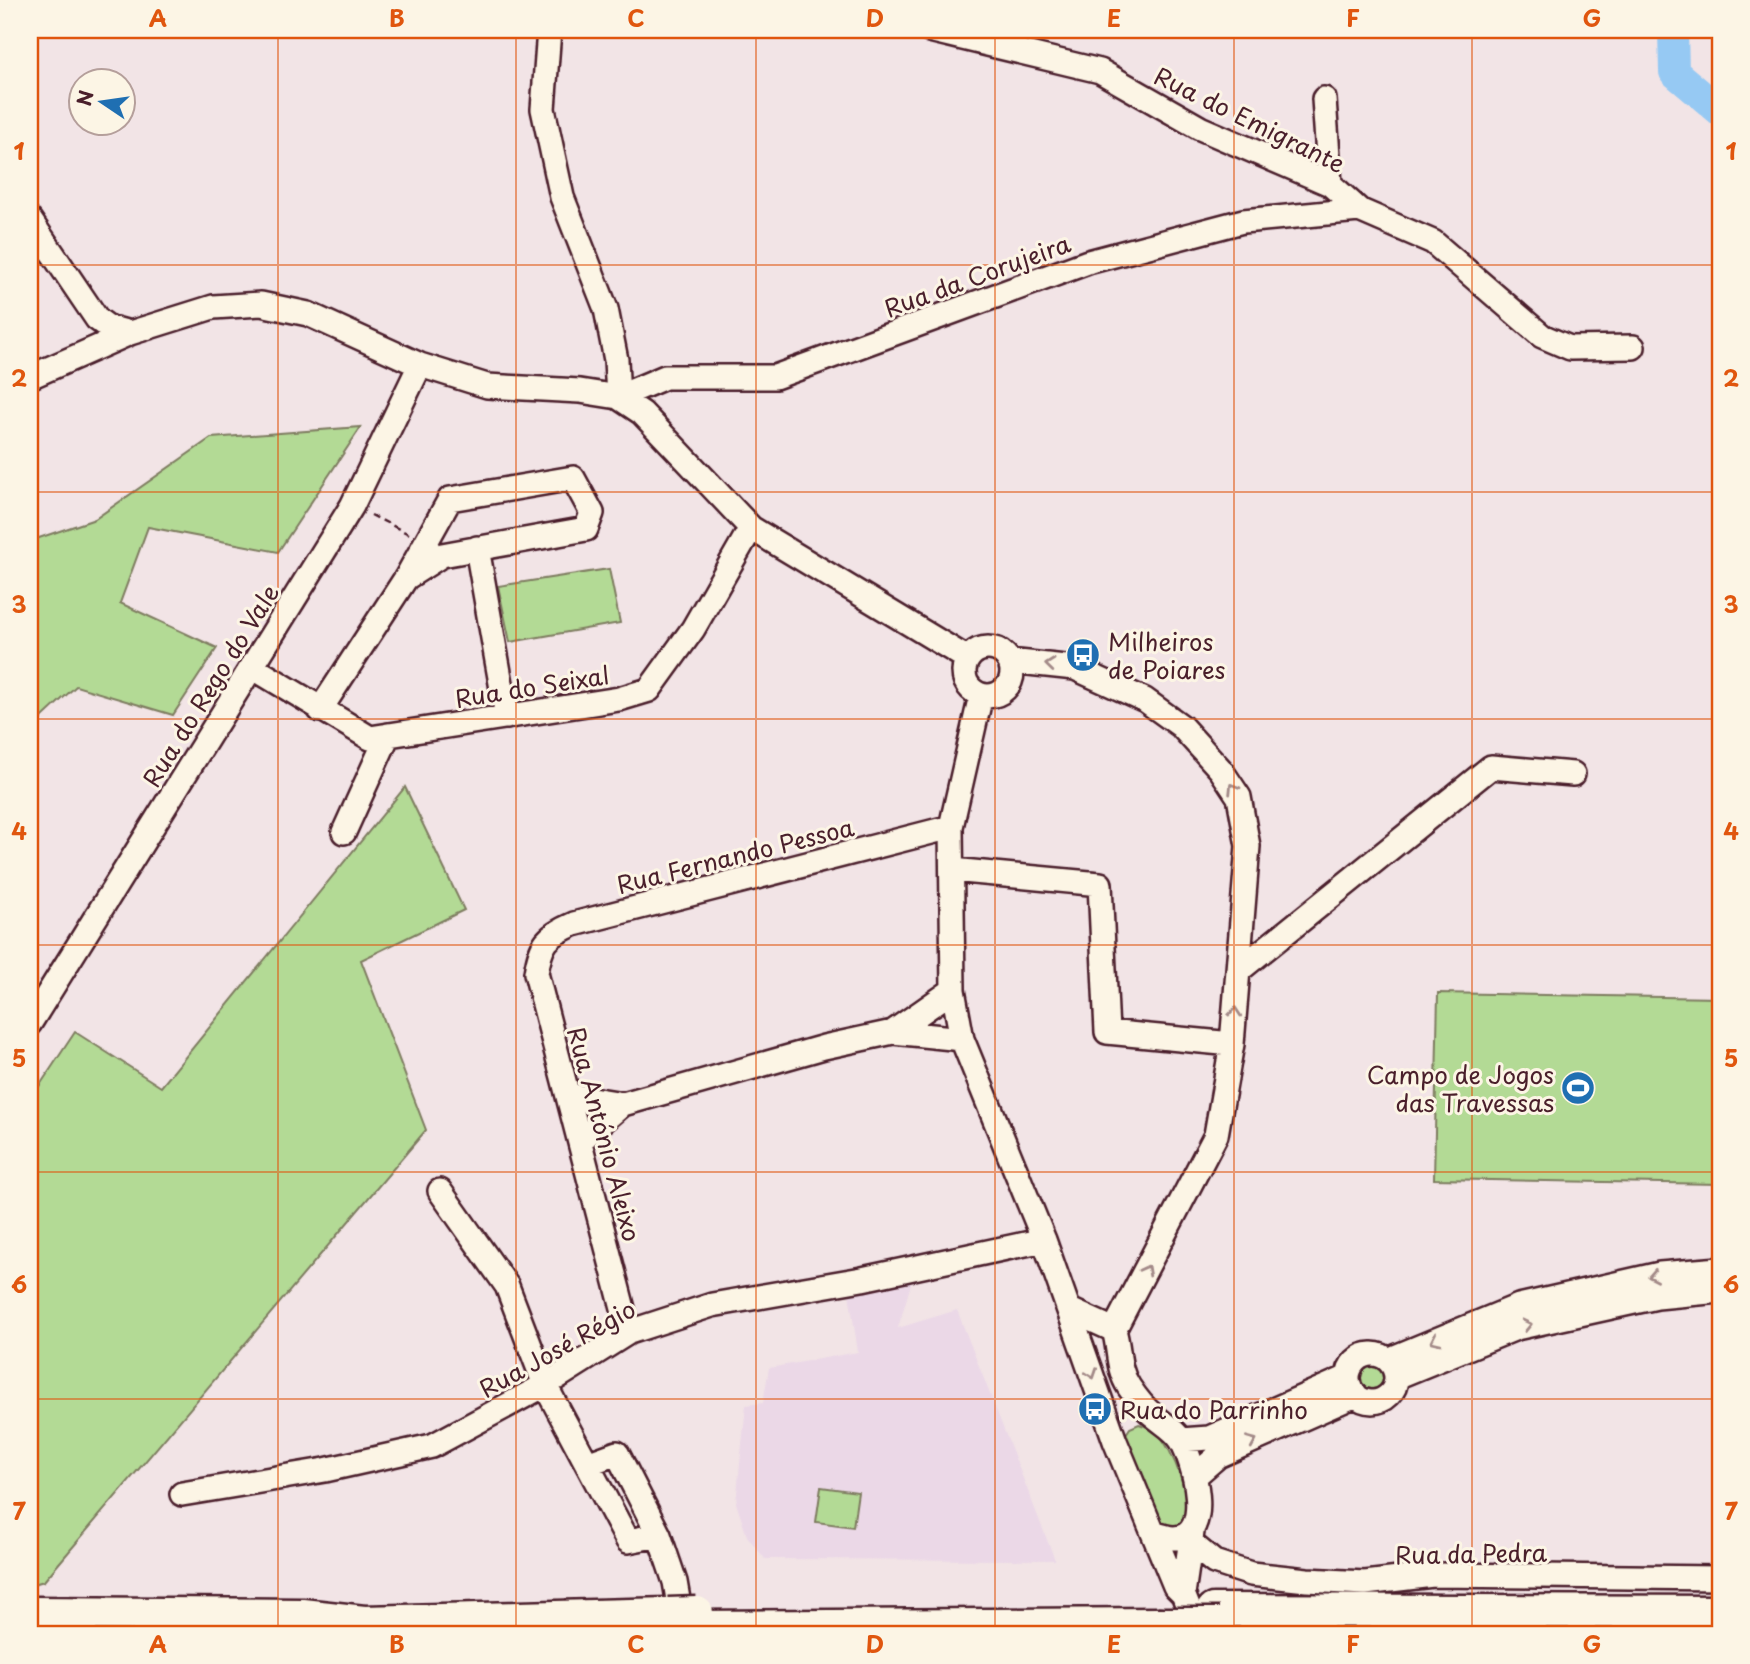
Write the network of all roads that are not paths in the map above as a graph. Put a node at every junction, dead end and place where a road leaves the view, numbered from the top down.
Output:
1 (548, 30) edge
2 (929, 30) edge
3 (1324, 99) dead end
4 (1331, 184) junction
5 (1359, 209) junction
6 (30, 219) edge
7 (130, 333) junction
8 (1633, 347) dead end
9 (420, 365) junction
10 (30, 377) edge
11 (618, 397) junction
12 (751, 528) junction
13 (477, 548) junction
14 (406, 578) junction
15 (968, 659) junction
16 (1009, 661) junction
17 (252, 667) junction
18 (981, 695) junction
19 (320, 710) junction
20 (507, 717) junction
21 (388, 735) junction
22 (1573, 774) dead end
23 (950, 827) junction
24 (344, 832) dead end
25 (952, 870) junction
26 (540, 948) joint
27 (1238, 971) junction
28 (953, 990) junction
29 (30, 1023) edge
30 (892, 1032) junction
31 (962, 1039) junction
32 (1232, 1044) junction
33 (568, 1095) junction
34 (623, 1104) junction
35 (580, 1140) junction
36 (440, 1191) dead end
37 (1044, 1240) junction
38 (1720, 1269) edge
39 (1720, 1291) edge
40 (1070, 1310) junction
41 (1114, 1330) junction
42 (629, 1332) junction
43 (1392, 1369) junction
44 (545, 1385) junction
45 (1352, 1386) junction
46 (1150, 1414) junction
47 (1181, 1440) junction
48 (1115, 1441) junction
49 (587, 1464) junction
50 (1195, 1476) junction
51 (182, 1494) dead end
52 (1153, 1533) junction
53 (1192, 1534) junction
54 (659, 1535) junction
55 (1720, 1578) edge
56 (1166, 1609) junction
57 (1720, 1612) edge
58 (30, 1613) edge
59 (364, 1622) junction
60 (683, 1623) edge
61 (1210, 1623) edge
62 (1720, 1627) edge
63 (302, 1634) edge
64 (412, 1634) edge

1 - 11 street
2 - 4 street, Rua do Emigrante
3 - 4 street
4 - 5 street, Rua do Emigrante
5 - 8 street, Rua do Emigrante
5 - 11 street, Rua da Corujeira
6 - 7 street
7 - 9 street
7 - 10 street
9 - 11 street
9 - 17 street, Rua do Rego do Vale
11 - 12 street
12 - 15 street
12 - 20 street, Rua do Seixal
13 - 14 street
13 - 14 street
13 - 20 street
14 - 19 street
15 - 16 street
15 - 18 street
16 - 18 street
27 -> 16 street
17 - 19 street, Rua do Seixal
17 - 29 street, Rua do Rego do Vale
18 - 23 street
19 - 21 street, Rua do Seixal
20 - 21 street, Rua do Seixal
21 - 24 street
22 - 27 street
23 - 25 street
23 - 26 street, Rua Fernando Pessoa
25 - 28 street
25 - 32 street
26 - 33 street, Rua António Aleixo
32 -> 27 street
28 - 30 street
28 - 31 street
30 - 31 street
30 - 34 street
31 - 37 street
41 -> 32 street
33 - 34 street
33 - 35 street, Rua António Aleixo
34 - 35 street
35 - 42 street, Rua António Aleixo
36 - 44 street
37 - 40 street
37 - 42 street, Rua José Régio
38 -> 43 street
43 -> 39 street
40 - 41 street
40 -> 48 street
41 - 46 street
42 - 44 street, Rua José Régio
43 - 45 street
43 - 45 street
44 - 49 street
44 - 51 street, Rua José Régio
45 - 47 street
50 -> 45 street
46 - 47 street
46 - 48 street
47 - 50 street
48 - 52 street
49 - 54 street
49 - 54 street
50 - 53 street
52 - 53 street
52 - 56 street
53 - 55 street, Rua da Pedra
53 - 56 street
54 - 60 street
56 - 60 highway
56 - 61 highway
57 - 61 highway
58 - 59 highway
59 - 60 highway
59 - 63 main road
60 - 64 highway
61 - 62 highway

